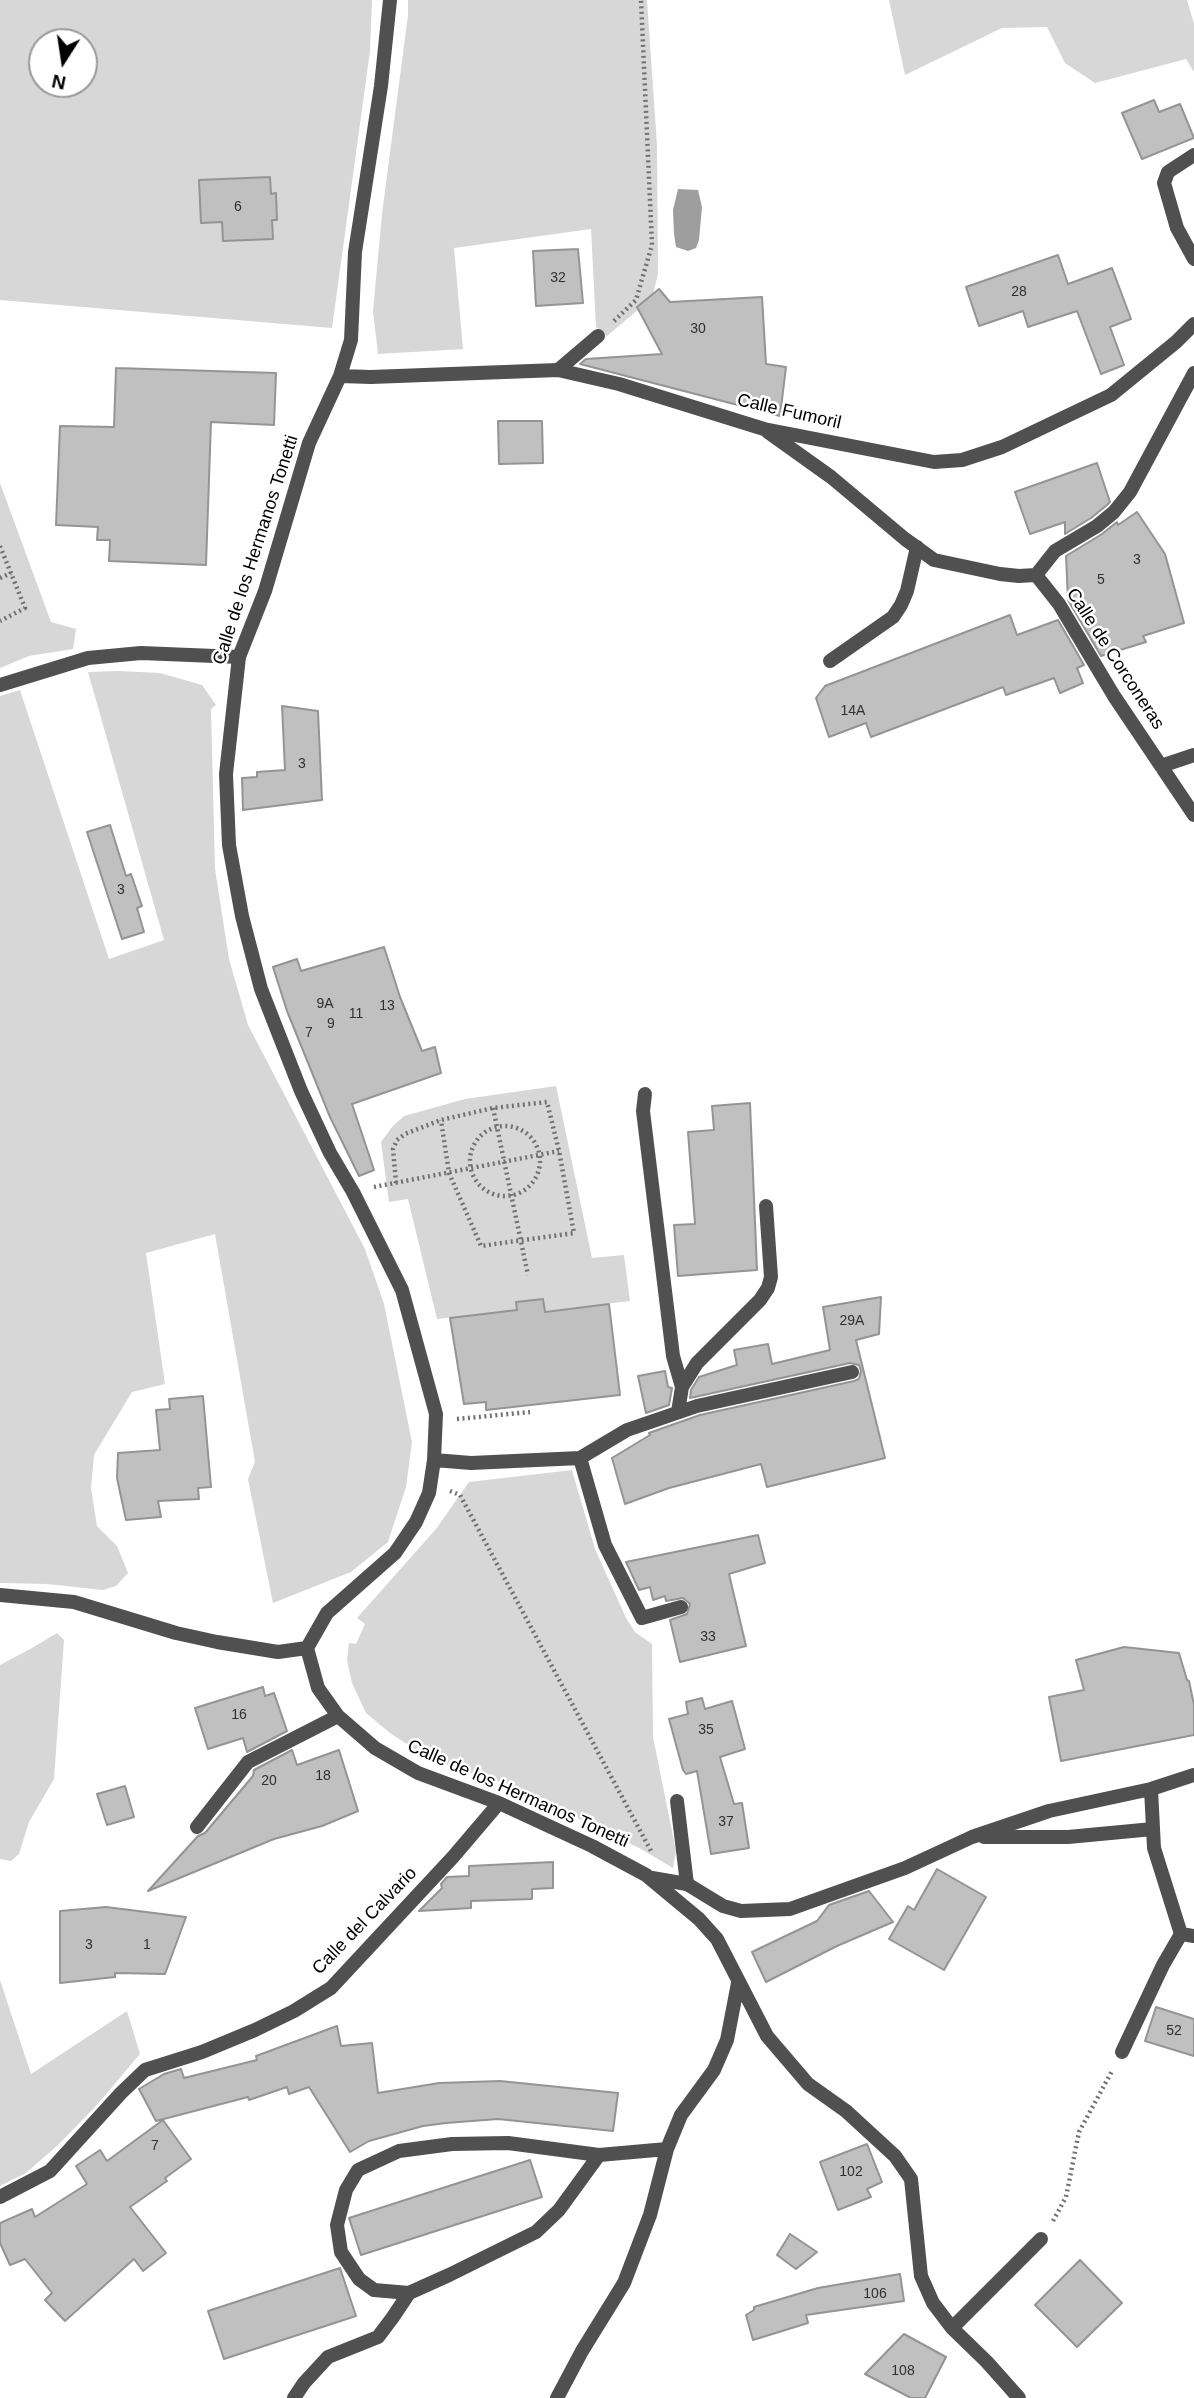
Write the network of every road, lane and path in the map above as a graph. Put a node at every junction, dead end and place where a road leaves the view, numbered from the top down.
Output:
1 (390, 0) edge
2 (641, 0) edge
3 (1194, 155) edge
4 (1194, 259) edge
5 (1194, 324) edge
6 (598, 336) joint
7 (558, 370) junction
8 (1194, 373) edge
9 (340, 376) junction
10 (764, 429) junction
11 (0, 546) edge
12 (917, 547) junction
13 (10, 573) junction
14 (1035, 575) junction
15 (0, 578) edge
16 (0, 621) edge
17 (239, 657) junction
18 (830, 661) dead end
19 (0, 685) edge
20 (1194, 755) edge
21 (1161, 766) junction
22 (1194, 815) edge
23 (645, 1094) dead end
24 (493, 1108) junction
25 (440, 1120) junction
26 (498, 1126) junction
27 (559, 1151) junction
28 (540, 1154) junction
29 (505, 1161) junction
30 (470, 1168) junction
31 (449, 1173) junction
32 (396, 1183) junction
33 (353, 1192) junction
34 (512, 1196) junction
35 (766, 1206) dead end
36 (521, 1241) junction
37 (528, 1275) dead end
38 (852, 1372) dead end
39 (682, 1387) junction
40 (530, 1412) dead end
41 (678, 1412) junction
42 (436, 1421) junction
43 (580, 1458) junction
44 (434, 1460) junction
45 (430, 1482) junction
46 (0, 1595) edge
47 (681, 1607) dead end
48 (307, 1648) junction
49 (338, 1716) junction
50 (1194, 1775) edge
51 (1151, 1789) junction
52 (677, 1801) dead end
53 (499, 1803) junction
54 (197, 1827) dead end
55 (1153, 1829) junction
56 (972, 1837) junction
57 (648, 1876) junction
58 (687, 1884) junction
59 (1187, 1935) edge
60 (738, 1983) junction
61 (1122, 2052) joint
62 (667, 2149) junction
63 (599, 2155) junction
64 (0, 2197) edge
65 (1041, 2239) joint
66 (409, 2293) junction
67 (951, 2328) junction
68 (294, 2398) edge
69 (558, 2398) edge
70 (1019, 2398) edge

1 - 9 street, Calle de los Hermanos Tonetti
2 - 6 path
3 - 4 street
5 - 10 street, Calle Fumoril
6 - 7 street
7 - 9 street, Calle Fumoril
7 - 10 street, Calle Fumoril
8 - 14 street
9 - 17 street, Calle de los Hermanos Tonetti
10 - 12 street
11 - 13 path
12 - 14 street
12 - 18 street
13 - 15 path
13 - 16 path
14 - 21 street, Calle de Corconeras
17 - 19 street
17 - 33 street, Calle de los Hermanos Tonetti
20 - 21 street
21 - 22 street, Calle de Corconeras
23 - 39 street
24 - 25 path
24 - 26 path
24 - 27 path
25 - 31 path
25 - 32 path
26 - 28 path
26 - 29 path
26 - 30 path
27 - 28 path
27 - 36 path
28 - 29 path
28 - 34 path
29 - 30 path
29 - 34 path
30 - 31 path
30 - 34 path
31 - 32 path
31 - 36 path
32 - 33 path
33 - 42 street, Calle de los Hermanos Tonetti
34 - 36 path
35 - 39 street
36 - 37 path
38 - 41 street
39 - 41 street
40 - 42 path
41 - 43 street
42 - 44 street, Calle de los Hermanos Tonetti
43 - 44 street
43 - 47 street
44 - 45 street, Calle de los Hermanos Tonetti
45 - 48 street, Calle de los Hermanos Tonetti
45 - 57 path
46 - 48 street
48 - 49 street, Calle de los Hermanos Tonetti
49 - 53 street, Calle de los Hermanos Tonetti
49 - 54 street
50 - 51 street, Calle de los Hermanos Tonetti
51 - 55 street
51 - 56 street, Calle de los Hermanos Tonetti
52 - 58 street
53 - 57 street, Calle de los Hermanos Tonetti
53 - 64 street, Calle del Calvario
55 - 56 street, Calle de los Hermanos Tonetti
55 - 59 street
56 - 58 street, Calle de los Hermanos Tonetti
57 - 58 street, Calle de los Hermanos Tonetti
57 - 60 street, Calle de los Hermanos Tonetti
59 - 61 street
60 - 62 street
60 - 67 street, Calle de los Hermanos Tonetti
61 - 65 path
62 - 63 street
62 - 69 street
63 - 66 street
63 - 66 street
65 - 67 street
66 - 68 street
67 - 70 street, Calle de los Hermanos Tonetti

